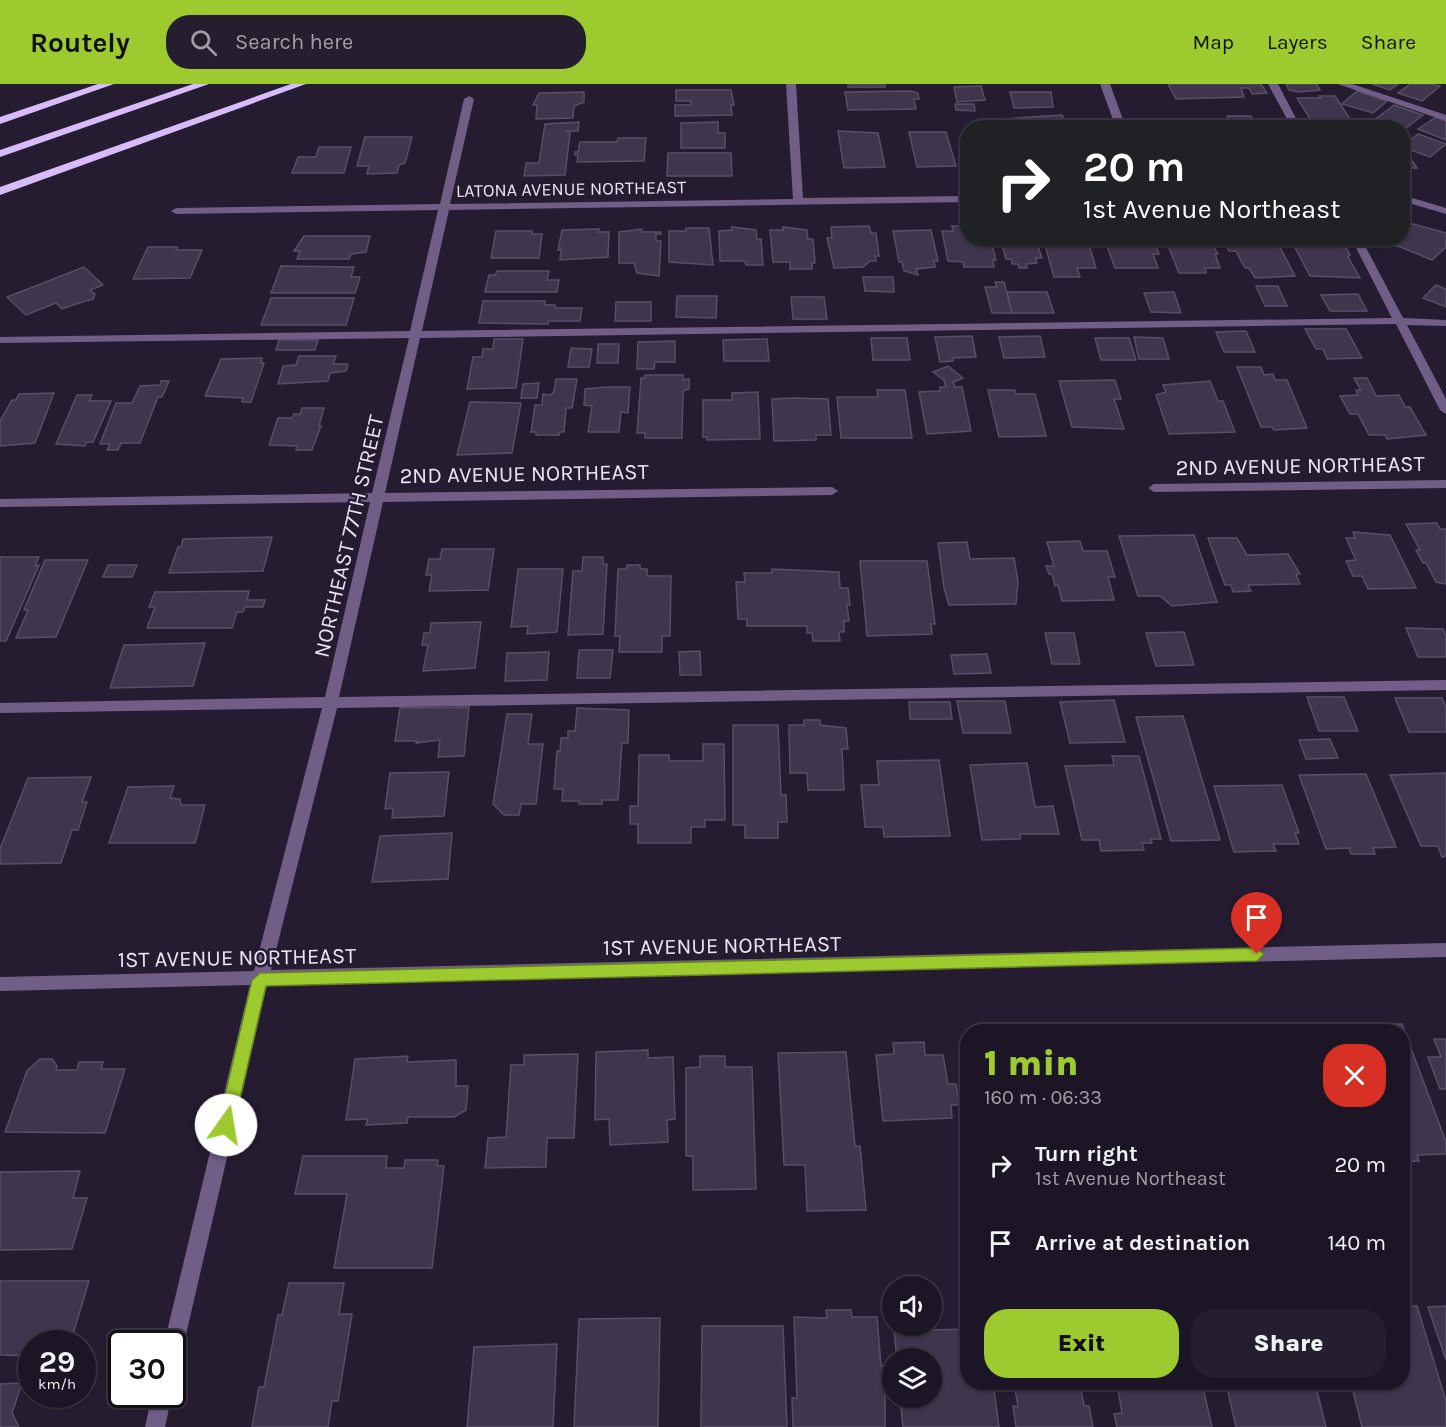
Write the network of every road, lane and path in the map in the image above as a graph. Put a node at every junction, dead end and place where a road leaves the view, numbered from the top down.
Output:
1 (109, 84) edge
2 (204, 84) edge
3 (301, 84) edge
4 (791, 84) edge
5 (1105, 84) edge
6 (1273, 84) edge
7 (1343, 84) edge
8 (469, 99) dead end
9 (1446, 118) edge
10 (2, 120) edge
11 (1118, 120) edge
12 (1292, 120) edge
13 (0, 154) edge
14 (0, 191) edge
15 (960, 200) edge
16 (1410, 200) edge
17 (798, 202) junction
18 (443, 207) junction
19 (176, 210) dead end
20 (1446, 211) edge
21 (1360, 246) edge
22 (1399, 321) junction
23 (1446, 323) edge
24 (414, 336) junction
25 (0, 340) edge
26 (1446, 410) edge
27 (1446, 484) edge
28 (1154, 488) dead end
29 (832, 491) dead end
30 (380, 496) junction
31 (0, 503) edge
32 (1446, 685) edge
33 (331, 702) junction
34 (0, 708) edge
35 (1446, 950) edge
36 (260, 980) junction
37 (0, 984) edge
38 (177, 1330) edge
39 (159, 1408) edge
40 (155, 1427) edge

1 - 10 highway
2 - 13 highway
3 - 14 highway
4 - 17 street
5 - 11 street
6 - 12 street
7 - 9 street
8 - 18 street, NORTHEAST 77TH STREET
15 - 17 street, LATONA AVENUE NORTHEAST
16 - 20 street
17 - 18 street, LATONA AVENUE NORTHEAST
18 - 19 street, LATONA AVENUE NORTHEAST
18 - 24 street, NORTHEAST 77TH STREET
21 - 22 street
22 - 23 street
22 - 24 street
22 - 26 street
24 - 25 street
24 - 30 street, NORTHEAST 77TH STREET
27 - 28 street, 2ND AVENUE NORTHEAST
29 - 30 street, 2ND AVENUE NORTHEAST
30 - 31 street, 2ND AVENUE NORTHEAST
30 - 33 street, NORTHEAST 77TH STREET
32 - 33 street
33 - 34 street
33 - 36 street, NORTHEAST 77TH STREET
35 - 36 street, 1ST AVENUE NORTHEAST
36 - 37 street, 1ST AVENUE NORTHEAST
36 - 38 street, NORTHEAST 77TH STREET
39 - 40 street

